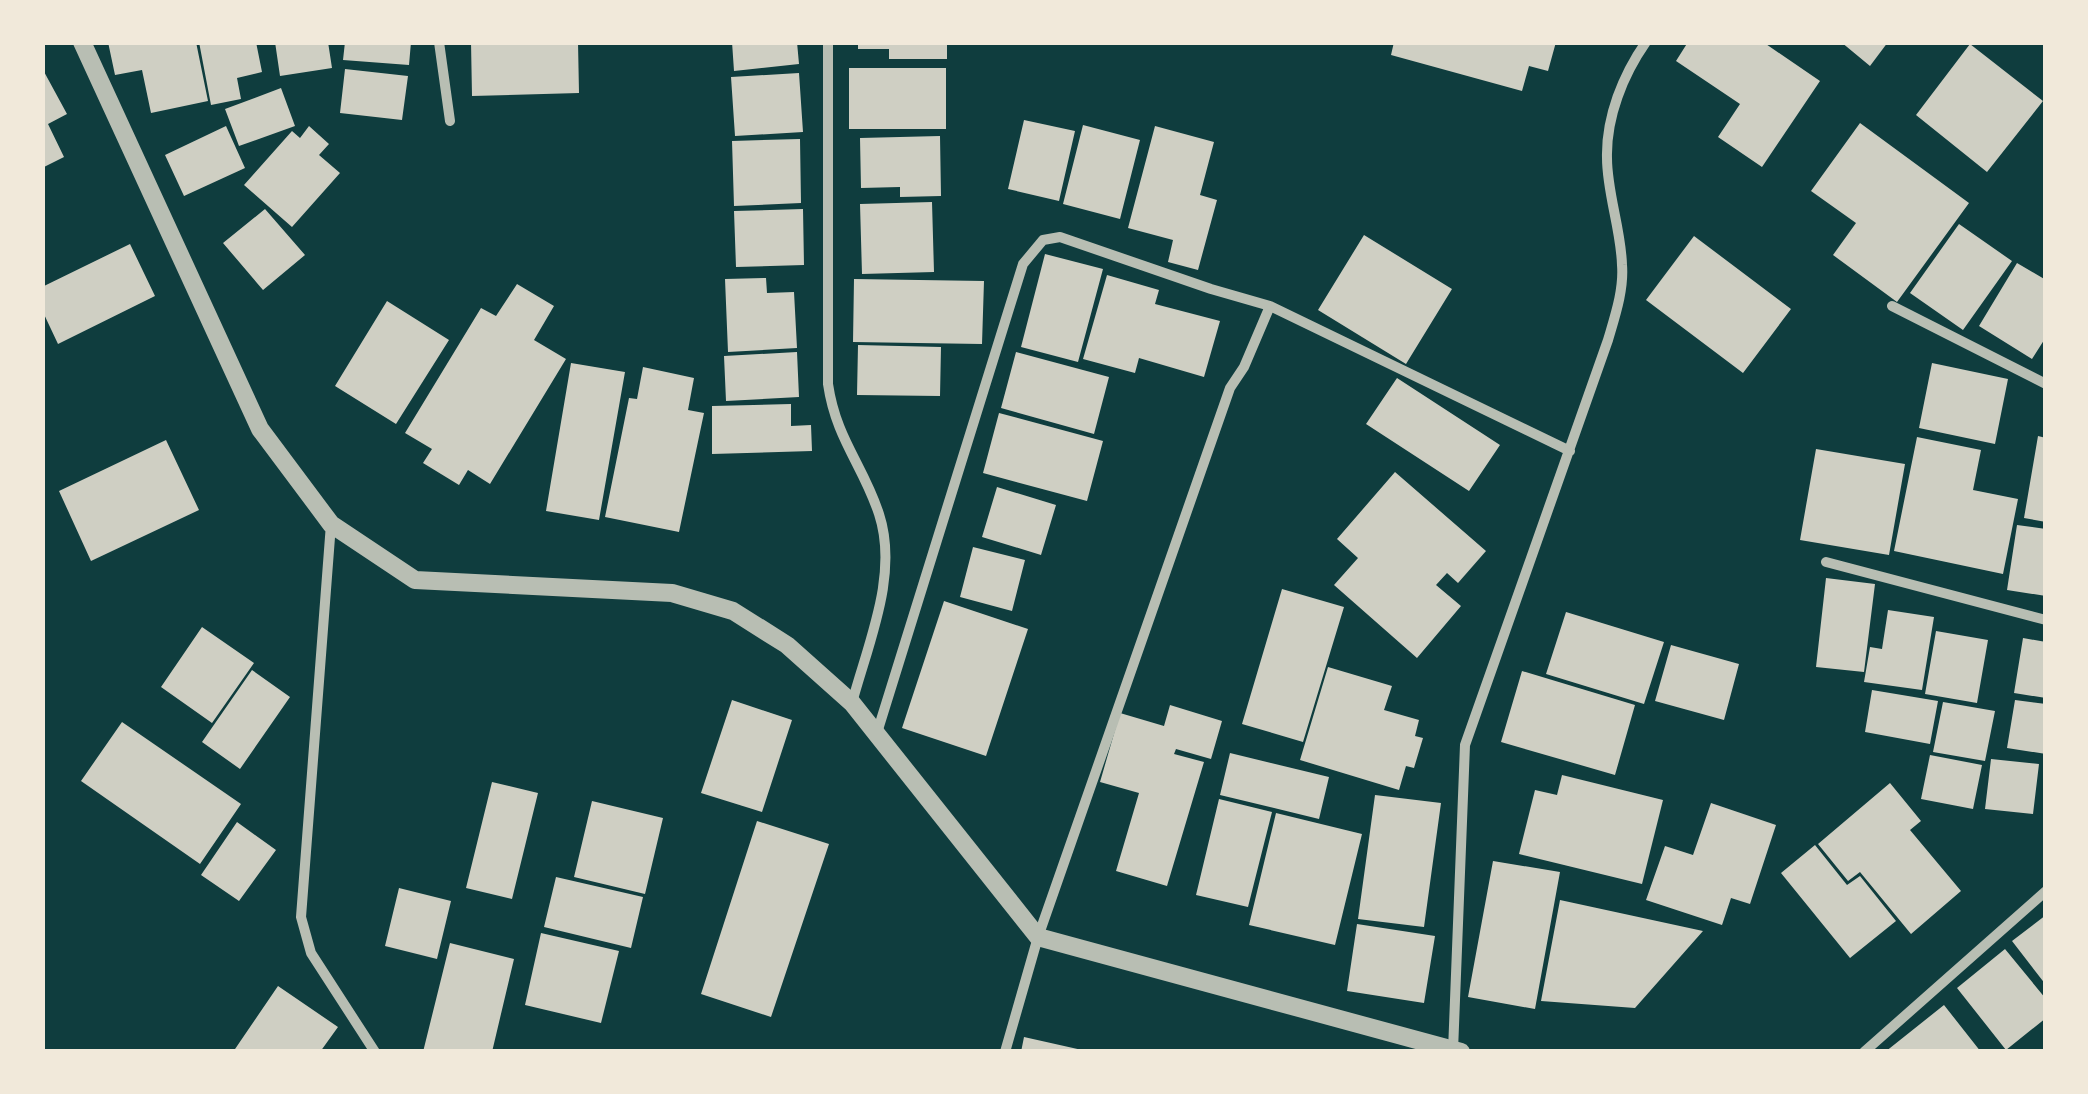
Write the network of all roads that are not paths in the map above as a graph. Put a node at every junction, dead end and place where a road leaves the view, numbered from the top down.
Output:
1 (82, 42) edge
2 (439, 42) edge
3 (828, 42) edge
4 (1646, 42) edge
5 (450, 121) dead end
6 (1270, 306) junction
7 (1892, 306) dead end
8 (2046, 384) edge
9 (1570, 452) junction
10 (331, 524) junction
11 (1826, 562) dead end
12 (2046, 620) edge
13 (852, 703) junction
14 (876, 736) junction
15 (2046, 891) edge
16 (1038, 937) junction
17 (1456, 1051) edge
18 (374, 1052) edge
19 (1005, 1052) edge
20 (1864, 1052) edge

1 - 10 street
2 - 5 street
3 - 13 street
4 - 9 street
6 - 9 street
6 - 14 street
6 - 16 street
7 - 8 street
9 - 17 street
10 - 13 street
10 - 18 street
11 - 12 street
13 - 14 street
14 - 16 street
15 - 20 street
16 - 17 street
16 - 19 street

